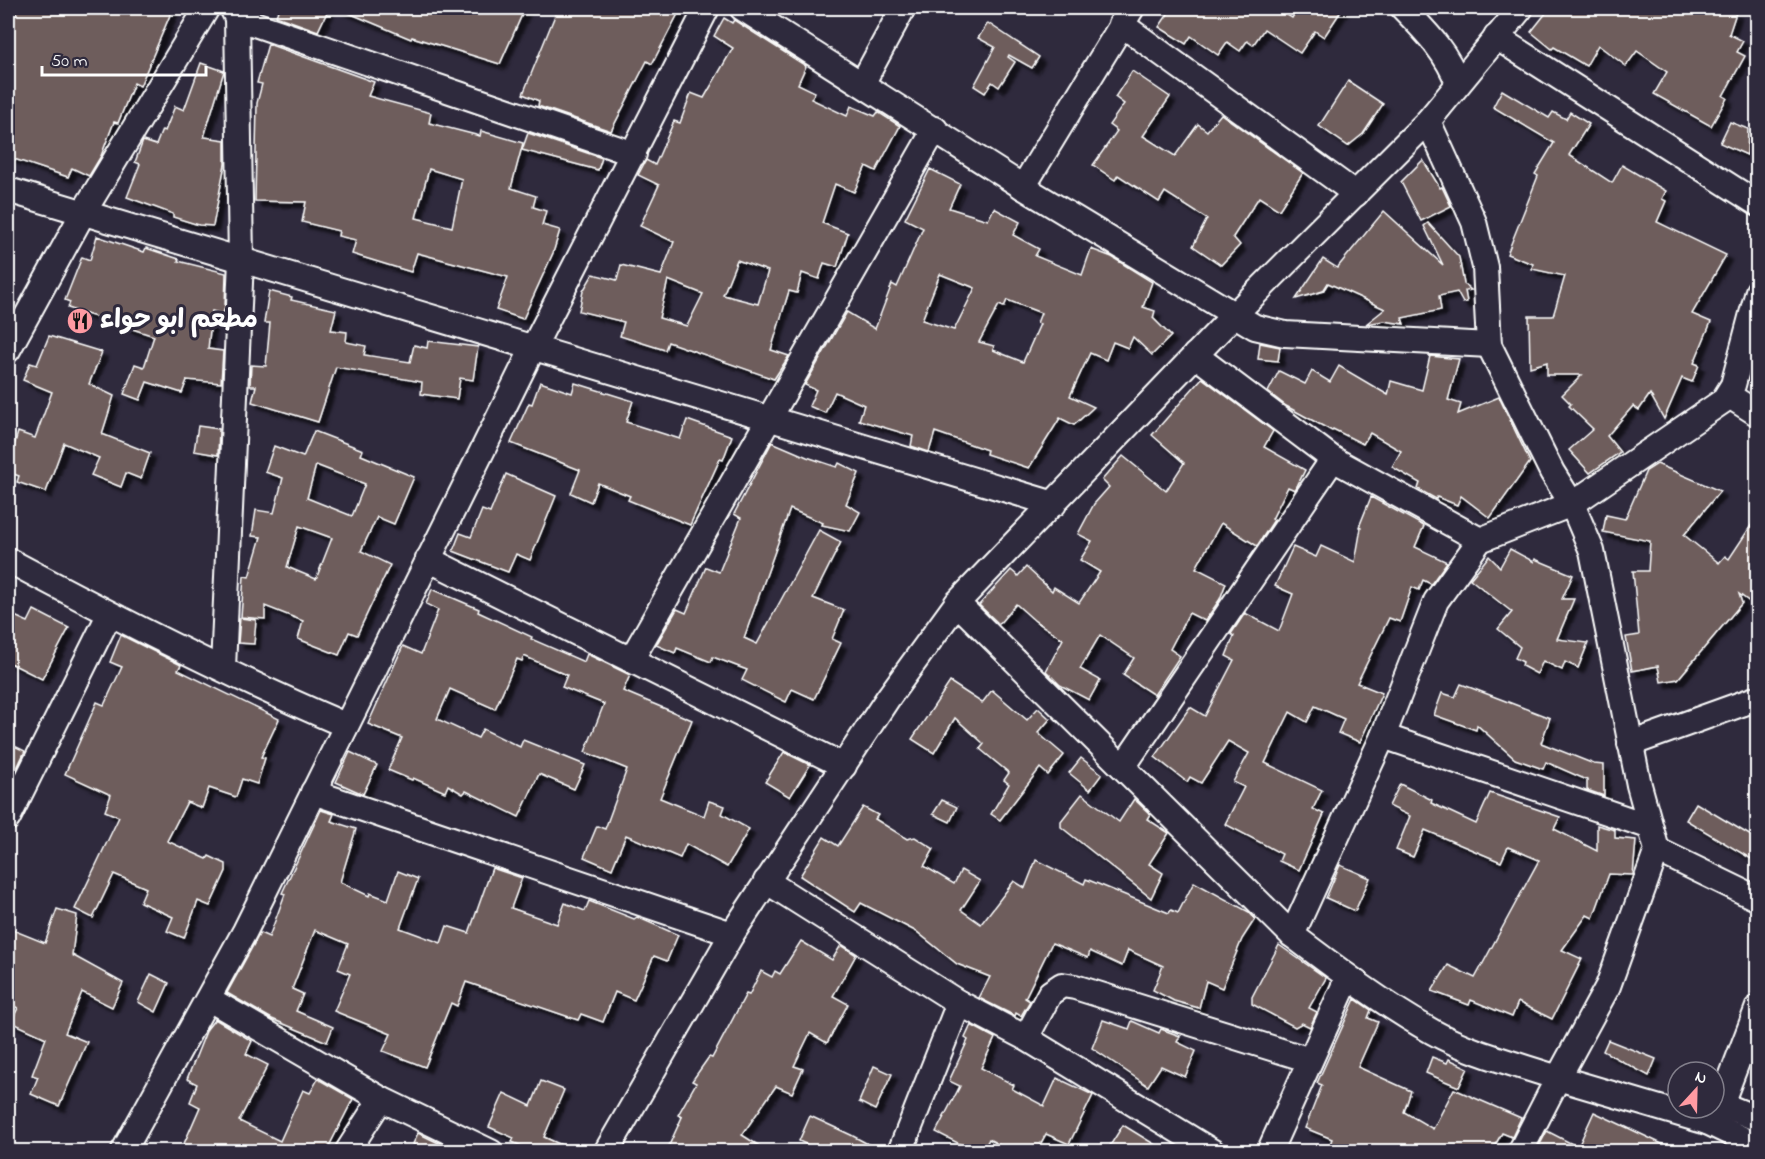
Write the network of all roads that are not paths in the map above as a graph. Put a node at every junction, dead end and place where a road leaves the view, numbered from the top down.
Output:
1 (207, 8) edge
2 (707, 8) edge
3 (742, 8) edge
4 (903, 8) edge
5 (1403, 8) edge
6 (1521, 8) edge
7 (235, 13) edge
8 (1126, 16) edge
9 (1496, 37) junction
10 (1458, 82) junction
11 (862, 84) junction
12 (1428, 121) junction
13 (935, 129) junction
14 (634, 154) junction
15 (1023, 187) junction
16 (8, 190) edge
17 (1356, 194) junction
18 (1758, 195) edge
19 (1757, 204) edge
20 (83, 213) junction
21 (241, 260) junction
22 (1758, 291) edge
23 (1233, 316) junction
24 (10, 341) edge
25 (1489, 345) junction
26 (533, 348) junction
27 (1195, 355) junction
28 (1728, 395) junction
29 (1758, 414) edge
30 (770, 419) junction
31 (1333, 459) junction
32 (1054, 504) junction
33 (1572, 504) junction
34 (1480, 540) junction
35 (428, 559) junction
36 (8, 560) edge
37 (957, 603) junction
38 (109, 615) junction
39 (631, 660) junction
40 (223, 668) junction
41 (1758, 698) edge
42 (345, 725) junction
43 (1383, 736) junction
44 (1630, 744) junction
45 (844, 766) junction
46 (1123, 767) junction
47 (313, 792) junction
48 (8, 818) edge
49 (1648, 826) junction
50 (1657, 849) junction
51 (766, 881) junction
52 (1758, 899) edge
53 (732, 934) junction
54 (1292, 935) junction
55 (1348, 976) junction
56 (208, 999) junction
57 (960, 1003) junction
58 (1758, 1007) edge
59 (1026, 1038) junction
60 (1310, 1060) junction
61 (1558, 1078) junction
62 (1726, 1084) edge
63 (381, 1098) junction
64 (1666, 1102) edge
65 (1726, 1115) edge
66 (1758, 1119) edge
67 (1722, 1120) edge
68 (1758, 1150) edge
69 (123, 1152) edge
70 (347, 1152) edge
71 (490, 1152) edge
72 (606, 1152) edge
73 (900, 1152) edge
74 (1213, 1152) edge
75 (1269, 1152) edge
76 (1520, 1152) edge

1 - 20 street
2 - 14 street
3 - 11 street
4 - 11 street
5 - 10 street
6 - 9 street
7 - 14 street
7 - 21 street
8 - 15 street
8 - 17 street
9 - 10 street
9 - 19 street
10 - 12 street
11 - 13 street
12 - 17 street
12 - 25 street
13 - 15 street
13 - 30 street
14 - 26 street
15 - 23 street
16 - 20 street
17 - 23 street
18 - 19 street
20 - 21 street
20 - 24 street
21 - 26 street
21 - 40 street
22 - 28 street
23 - 25 street
23 - 27 street
25 - 33 street
26 - 30 street
26 - 35 street
27 - 31 street
27 - 32 street
28 - 29 street
28 - 33 street
30 - 32 street
30 - 39 street
31 - 34 street
31 - 46 street
32 - 37 street
33 - 34 street
33 - 44 street
34 - 43 street
35 - 39 street
35 - 42 street
36 - 38 street
37 - 45 street
37 - 46 street
38 - 40 street
38 - 48 street
39 - 45 street
40 - 42 street
41 - 44 street
42 - 47 street
43 - 49 street
43 - 54 street
44 - 49 street
45 - 51 street
46 - 54 street
47 - 53 street
47 - 56 street
49 - 50 street
50 - 52 street
50 - 61 street
51 - 53 street
51 - 57 street
53 - 72 street
54 - 55 street
55 - 60 street
55 - 61 street
56 - 63 street
56 - 69 street
57 - 59 street
57 - 73 street
58 - 62 street
59 - 60 street
59 - 74 street
60 - 75 street
61 - 64 street
61 - 76 street
63 - 70 street
63 - 71 street
65 - 66 street
67 - 68 street

